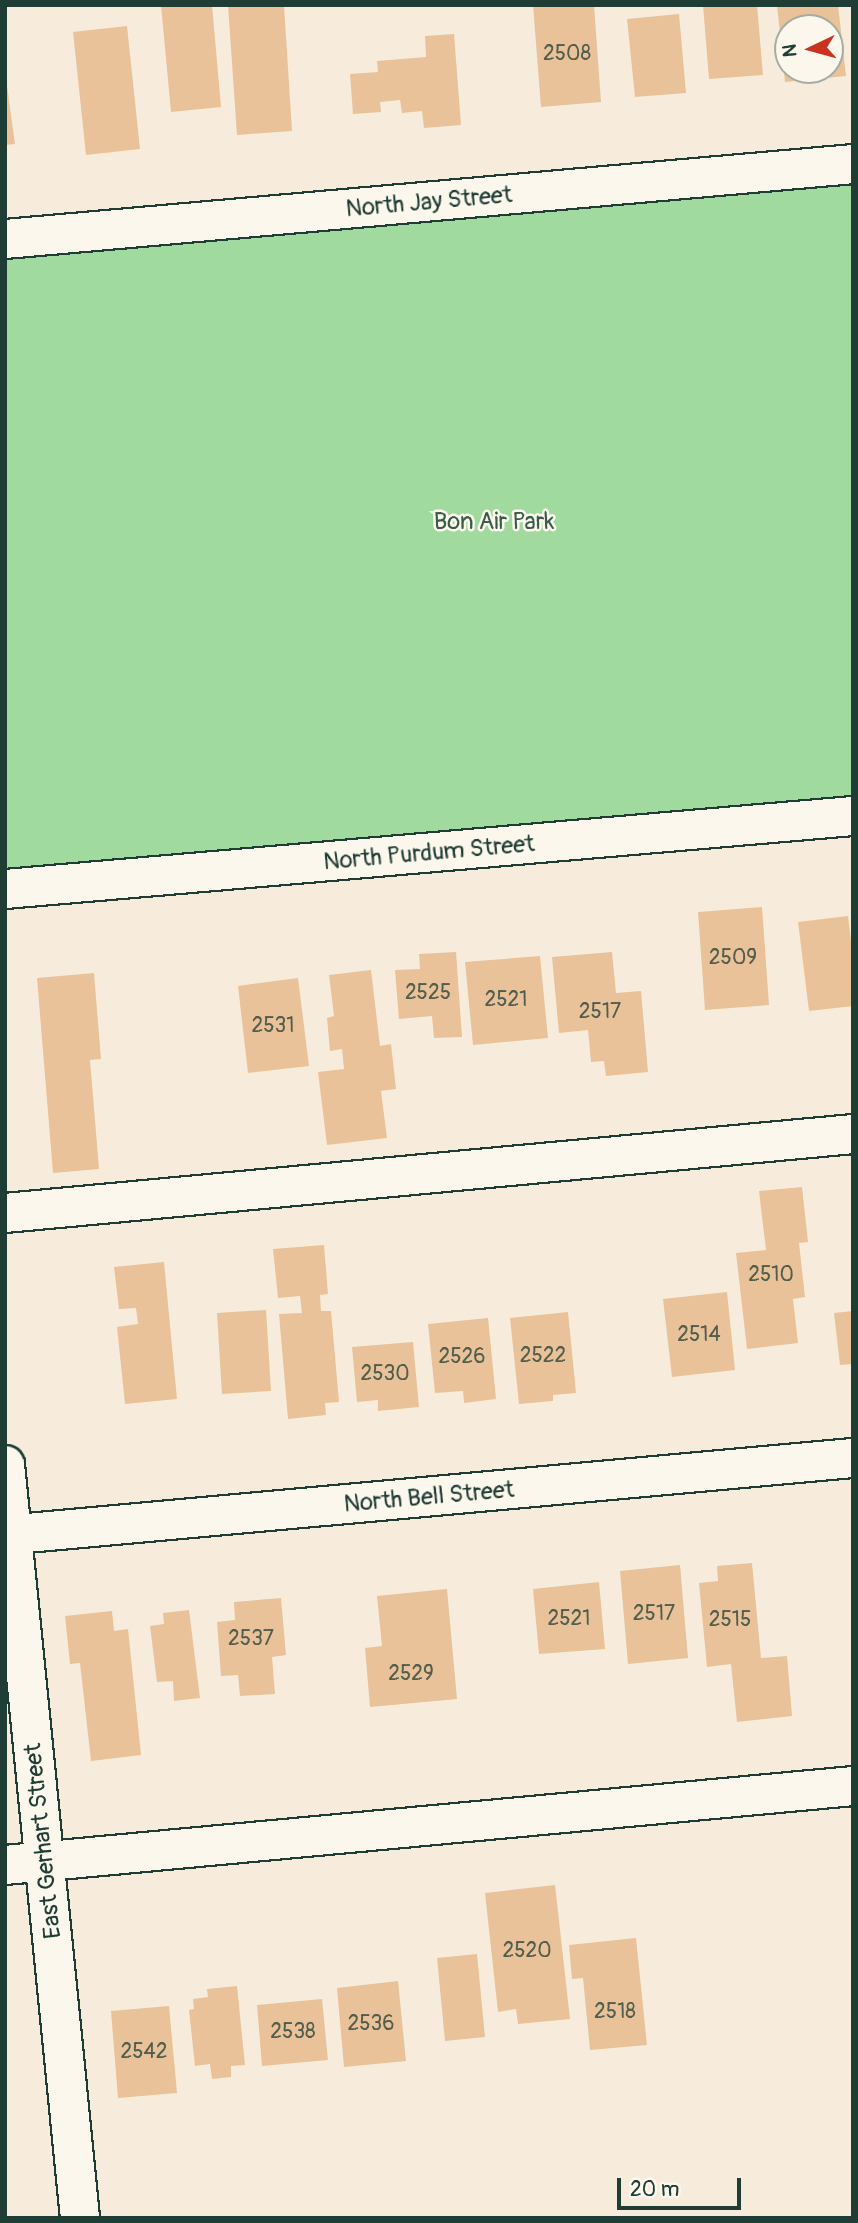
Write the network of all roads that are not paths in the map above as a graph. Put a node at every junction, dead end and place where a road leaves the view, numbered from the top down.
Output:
1 (853, 164) edge
2 (5, 239) edge
3 (853, 816) edge
4 (5, 889) edge
5 (853, 1134) edge
6 (5, 1213) edge
7 (853, 1458) edge
8 (5, 1465) edge
9 (9, 1535) edge
10 (853, 1786) edge
11 (45, 1863) junction
12 (5, 1865) edge
13 (80, 2218) edge

1 - 2 street, North Jay Street
3 - 4 street, North Purdum Street
5 - 6 street
7 - 9 street, North Bell Street
8 - 9 street, East Gerhart Street
9 - 11 street, East Gerhart Street
10 - 11 street
11 - 12 street
11 - 13 street, East Gerhart Street

